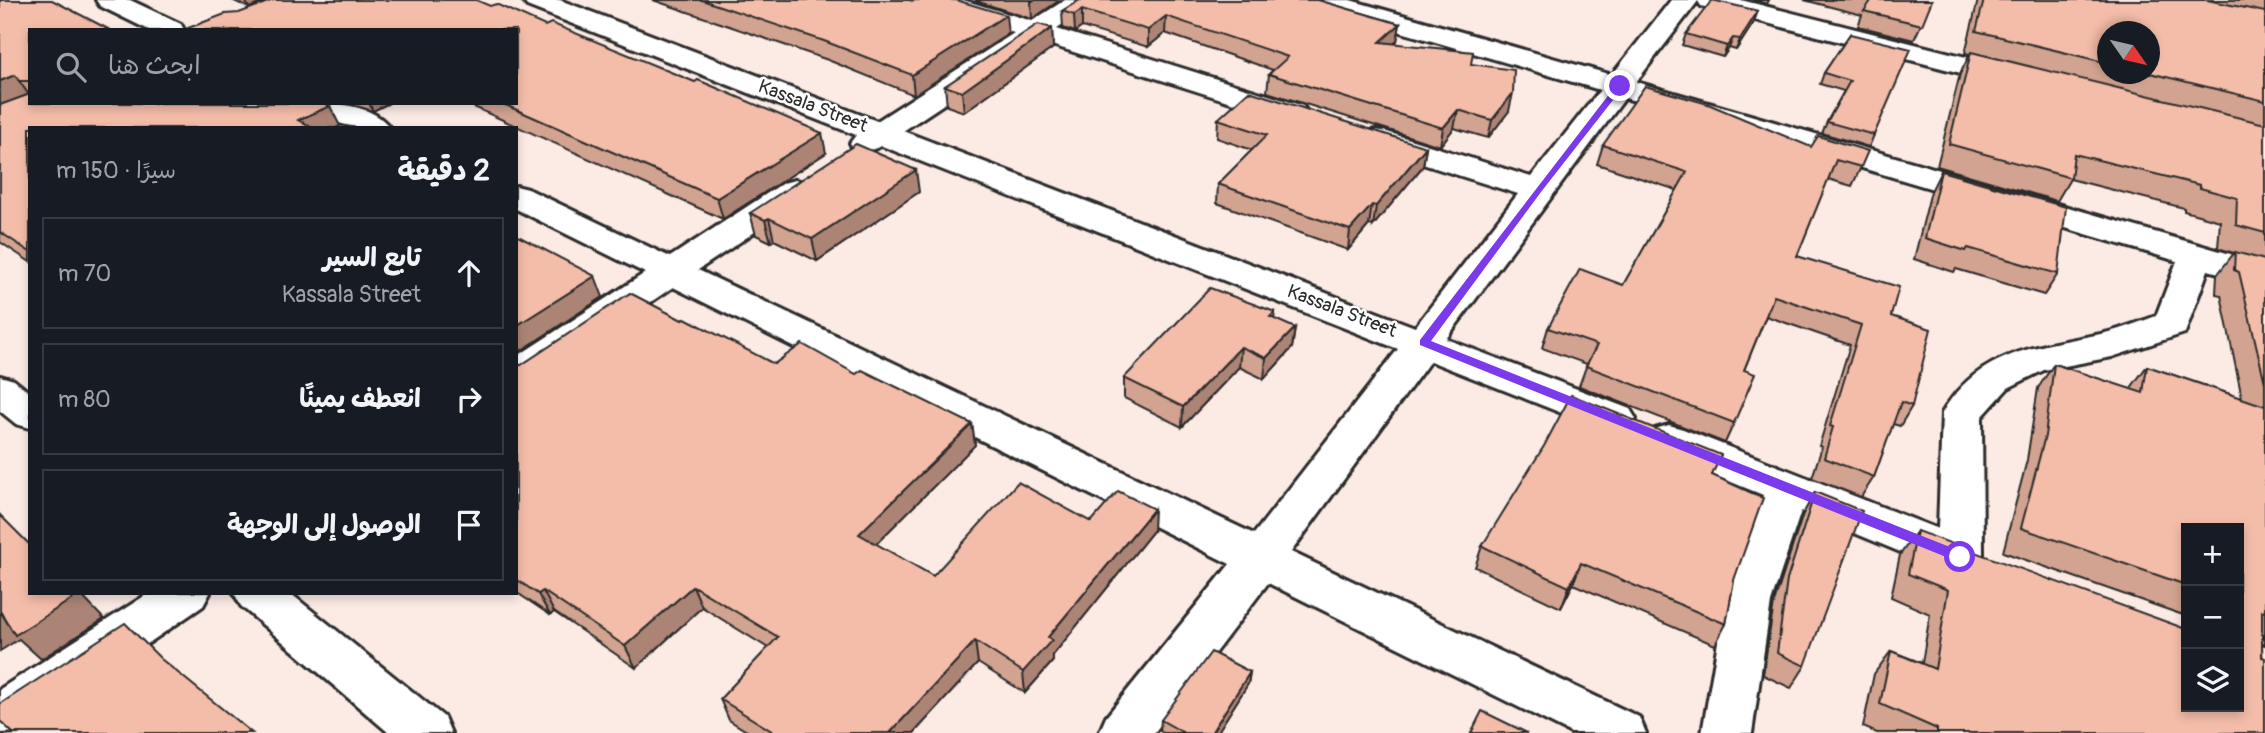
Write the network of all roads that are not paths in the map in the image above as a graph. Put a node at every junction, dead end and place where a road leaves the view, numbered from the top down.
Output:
1 (108, 0) edge
2 (536, 0) edge
3 (936, 0) edge
4 (1083, 0) edge
5 (1321, 0) edge
6 (1685, 0) edge
7 (1710, 0) edge
8 (167, 28) edge
9 (1037, 32) junction
10 (2040, 84) edge
11 (1620, 86) junction
12 (328, 105) edge
13 (1313, 119) edge
14 (371, 126) edge
15 (881, 132) junction
16 (1353, 132) edge
17 (1538, 190) junction
18 (518, 197) edge
19 (2196, 255) junction
20 (674, 271) junction
21 (2265, 275) edge
22 (1424, 342) junction
23 (518, 374) edge
24 (0, 390) edge
25 (28, 412) edge
26 (1787, 488) junction
27 (1960, 557) junction
28 (1261, 558) junction
29 (1998, 571) edge
30 (184, 595) edge
31 (259, 595) edge
32 (0, 716) edge
33 (426, 733) edge
34 (1124, 733) edge
35 (1621, 733) edge
36 (1727, 733) edge

1 - 8 street
2 - 15 street, Kassala Street
3 - 9 street
4 - 9 street
5 - 11 street
6 - 11 street
7 - 10 street
9 - 13 street
9 - 15 street
11 - 17 street
11 - 19 street
12 - 14 street
15 - 20 street
15 - 22 street, Kassala Street
16 - 17 street
17 - 22 street
18 - 20 street
19 - 21 street
19 - 27 street
20 - 23 street
20 - 28 street
22 - 26 street, Kassala Street
22 - 28 street
24 - 25 street
26 - 27 street, Kassala Street
26 - 36 street
27 - 29 street, Kassala Street
28 - 34 street
28 - 35 street
30 - 32 street
31 - 33 street

